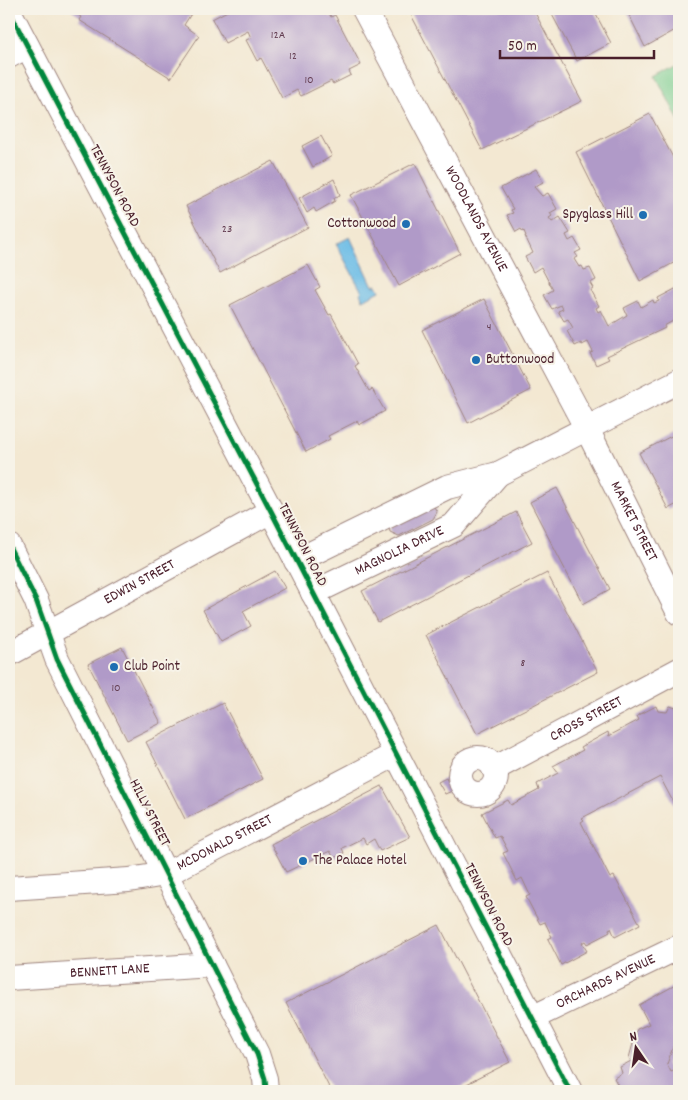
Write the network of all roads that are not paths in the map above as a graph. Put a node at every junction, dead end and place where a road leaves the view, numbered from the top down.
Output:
1 (364, 9) edge
2 (9, 11) edge
3 (18, 51) edge
4 (679, 382) edge
5 (587, 429) junction
6 (498, 474) junction
7 (271, 511) junction
8 (9, 546) edge
9 (296, 561) junction
10 (313, 593) junction
11 (679, 612) edge
12 (48, 634) junction
13 (9, 654) edge
14 (679, 670) edge
15 (396, 754) junction
16 (494, 769) dead end
17 (166, 874) junction
18 (9, 888) edge
19 (679, 946) edge
20 (212, 965) junction
21 (9, 978) edge
22 (532, 1018) junction
23 (265, 1091) edge
24 (570, 1091) edge

1 - 5 street, WOODLANDS AVENUE
2 - 3 street, TENNYSON ROAD
3 - 7 street, TENNYSON ROAD
4 - 5 street, MAGNOLIA DRIVE
5 - 6 street, MAGNOLIA DRIVE
5 - 11 street, MARKET STREET
6 - 9 street, MAGNOLIA DRIVE
6 - 10 street, MAGNOLIA DRIVE
7 - 9 street, TENNYSON ROAD
7 - 12 street, EDWIN STREET
8 - 12 street, HILLY STREET
9 - 10 street, TENNYSON ROAD
10 - 15 street, TENNYSON ROAD
12 - 13 street, EDWIN STREET
12 - 17 street, HILLY STREET
14 - 16 street, CROSS STREET
15 - 17 street, MCDONALD STREET
15 - 22 street, TENNYSON ROAD
17 - 18 street, MCDONALD STREET
17 - 20 street, HILLY STREET
19 - 22 street, ORCHARDS AVENUE
20 - 21 street, BENNETT LANE
20 - 23 street, HILLY STREET
22 - 24 street, TENNYSON ROAD

